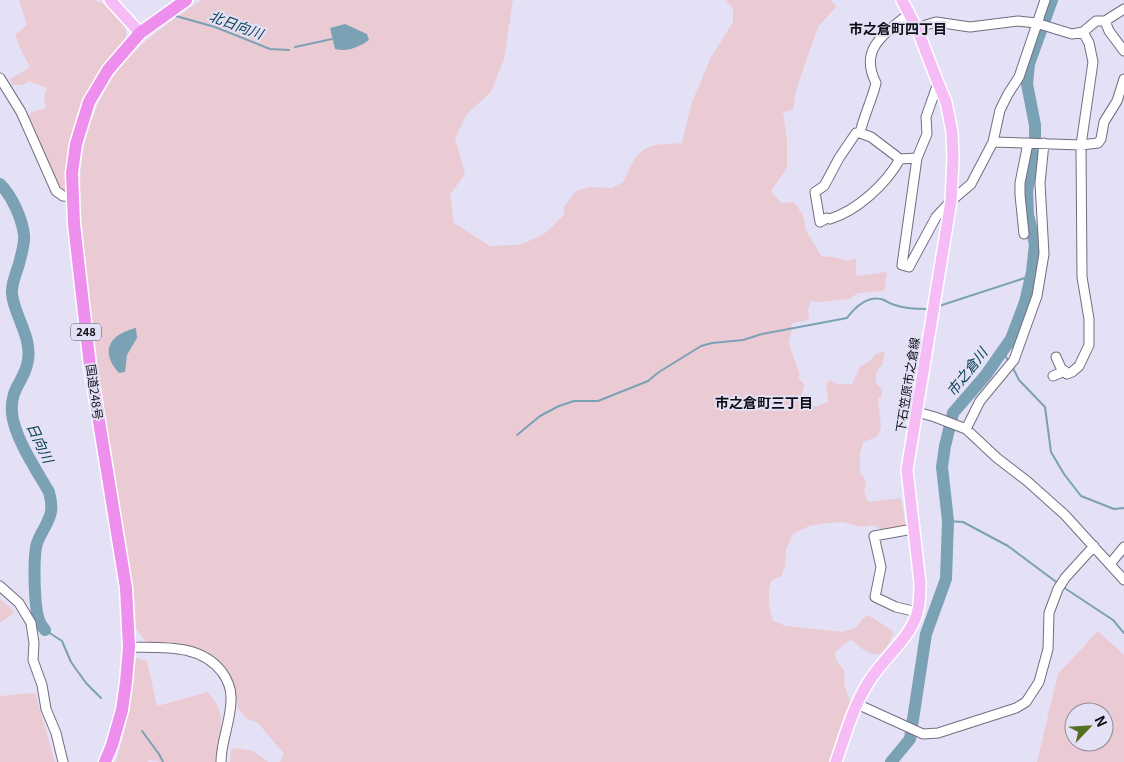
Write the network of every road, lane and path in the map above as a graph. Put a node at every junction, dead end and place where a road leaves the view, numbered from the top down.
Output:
1 (110, 0) edge
2 (186, 0) edge
3 (902, 0) edge
4 (1045, 0) edge
5 (1124, 9) edge
6 (910, 13) junction
7 (1105, 21) junction
8 (1036, 23) junction
9 (918, 30) junction
10 (1084, 32) junction
11 (140, 33) junction
12 (1124, 52) edge
13 (0, 78) edge
14 (1124, 79) edge
15 (938, 83) junction
16 (860, 133) junction
17 (993, 142) junction
18 (1028, 143) junction
19 (1044, 143) junction
20 (1081, 145) junction
21 (917, 158) junction
22 (900, 159) junction
23 (72, 197) junction
24 (951, 201) junction
25 (1024, 234) dead end
26 (1056, 356) dead end
27 (1065, 371) junction
28 (1053, 376) dead end
29 (917, 412) junction
30 (966, 429) junction
31 (913, 529) junction
32 (1094, 546) junction
33 (1124, 547) edge
34 (1110, 564) junction
35 (1124, 580) edge
36 (0, 586) edge
37 (917, 612) junction
38 (129, 647) junction
39 (857, 704) junction
40 (63, 762) edge
41 (105, 762) edge
42 (221, 762) edge
43 (836, 762) edge

1 - 11 main road
2 - 11 highway, 国道248号 / 248
3 - 6 main road, 下石笠原市之倉線
4 - 8 street
5 - 7 street
6 - 9 main road, 下石笠原市之倉線
6 - 16 street
7 - 10 street
7 - 12 street
8 - 9 street
8 - 10 street
8 - 17 street
9 - 15 main road, 下石笠原市之倉線
10 - 20 street
11 - 23 highway, 国道248号 / 248
13 - 23 street
14 - 20 street
15 - 21 street
15 - 24 main road, 下石笠原市之倉線
16 - 22 street
16 - 22 street
17 - 18 street
17 - 24 street
18 - 19 street
18 - 25 street
19 - 20 street
19 - 30 street
20 - 27 street
21 - 22 street
21 - 24 street
23 - 38 highway, 国道248号 / 248
24 - 29 main road, 下石笠原市之倉線
26 - 27 street
27 - 28 street
29 - 30 street
29 - 31 main road, 下石笠原市之倉線
30 - 32 street
31 - 37 main road, 下石笠原市之倉線
31 - 37 street
32 - 34 street
32 - 39 street
33 - 34 street
34 - 35 street
36 - 40 street
37 - 39 main road, 下石笠原市之倉線
38 - 41 highway, 国道248号 / 248
38 - 42 street
39 - 43 main road, 下石笠原市之倉線

